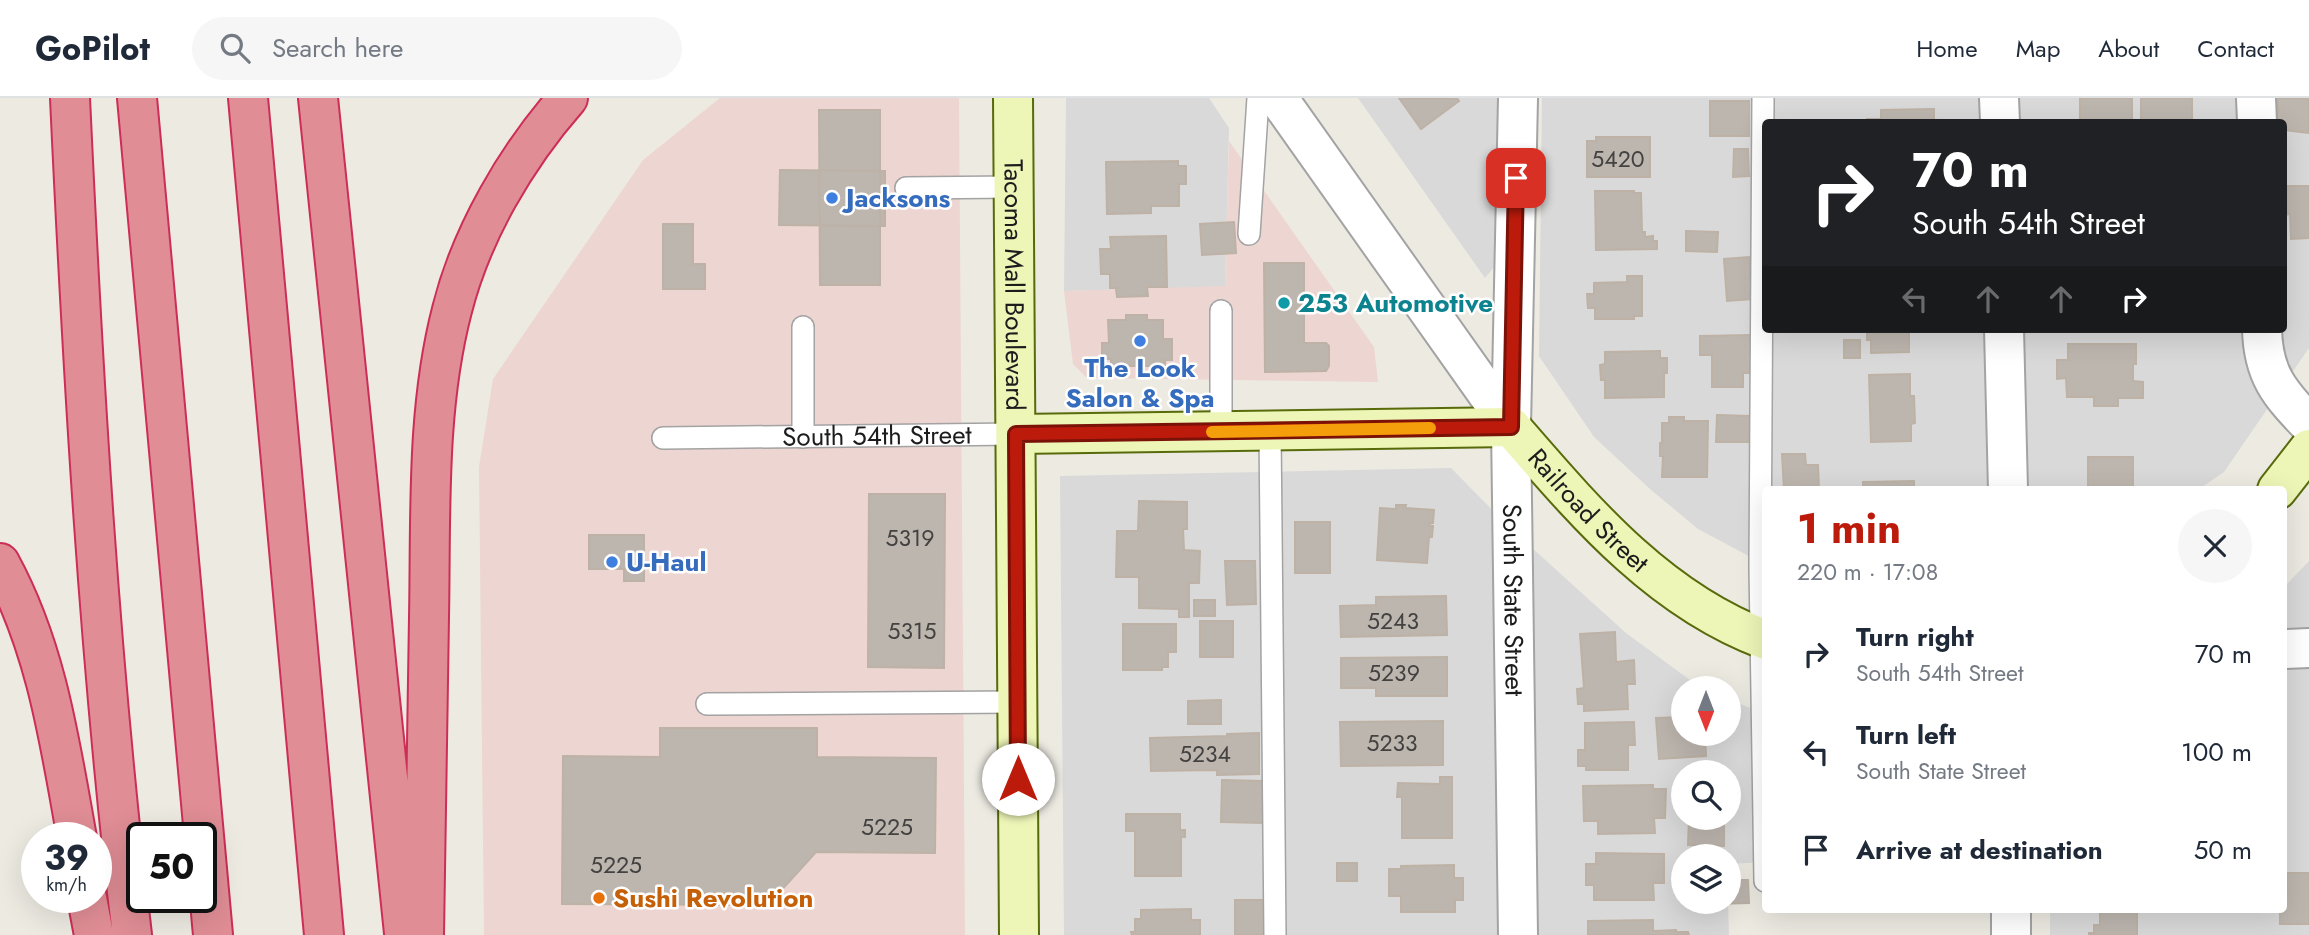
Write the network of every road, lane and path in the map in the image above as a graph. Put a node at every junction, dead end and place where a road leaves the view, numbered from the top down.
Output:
1 (70, 98) edge
2 (137, 98) edge
3 (248, 98) edge
4 (318, 98) edge
5 (568, 98) edge
6 (1013, 98) edge
7 (1258, 98) edge
8 (1278, 98) edge
9 (1518, 98) edge
10 (1763, 98) edge
11 (1999, 98) edge
12 (2256, 98) edge
13 (1763, 119) edge
14 (2000, 119) edge
15 (2257, 119) edge
16 (1014, 187) junction
17 (906, 188) dead end
18 (1249, 234) dead end
19 (1762, 254) edge
20 (1221, 311) dead end
21 (803, 327) dead end
22 (2004, 333) edge
23 (2262, 333) edge
24 (2309, 424) edge
25 (1511, 427) junction
26 (1270, 430) junction
27 (1221, 431) junction
28 (1016, 434) junction
29 (803, 437) junction
30 (663, 438) dead end
31 (2309, 449) edge
32 (2008, 486) edge
33 (2280, 486) edge
34 (0, 563) edge
35 (1762, 604) edge
36 (1762, 639) edge
37 (2287, 649) edge
38 (2309, 649) edge
39 (1018, 702) junction
40 (707, 704) dead end
41 (74, 822) edge
42 (90, 913) edge
43 (2011, 913) edge
44 (94, 935) edge
45 (132, 935) edge
46 (213, 935) edge
47 (324, 935) edge
48 (404, 935) edge
49 (424, 935) edge
50 (1019, 935) edge
51 (1275, 935) edge
52 (1518, 935) edge
53 (2011, 935) edge

1 - 45 highway
2 - 46 highway
3 - 47 highway
4 - 48 highway
5 - 49 highway
6 - 16 street, Tacoma Mall Boulevard
7 - 18 lane
8 - 25 street, Railroad Street
9 - 25 street, South State Street
10 - 13 lane
11 - 14 street
12 - 15 street
16 - 17 lane
16 - 28 street, Tacoma Mall Boulevard
19 - 35 lane
20 - 27 lane
21 - 29 lane
22 - 32 street
23 - 24 street
25 - 26 street, South 54th Street
25 - 36 street, Railroad Street
25 - 52 street, South State Street
26 - 27 street, South 54th Street
26 - 51 lane
27 - 28 street, South 54th Street
28 - 29 lane, South 54th Street
28 - 39 street, Tacoma Mall Boulevard
29 - 30 lane, South 54th Street
31 - 33 street
34 - 41 highway
37 - 38 street
39 - 40 lane
39 - 50 street, Tacoma Mall Boulevard
42 - 44 highway
43 - 53 street

